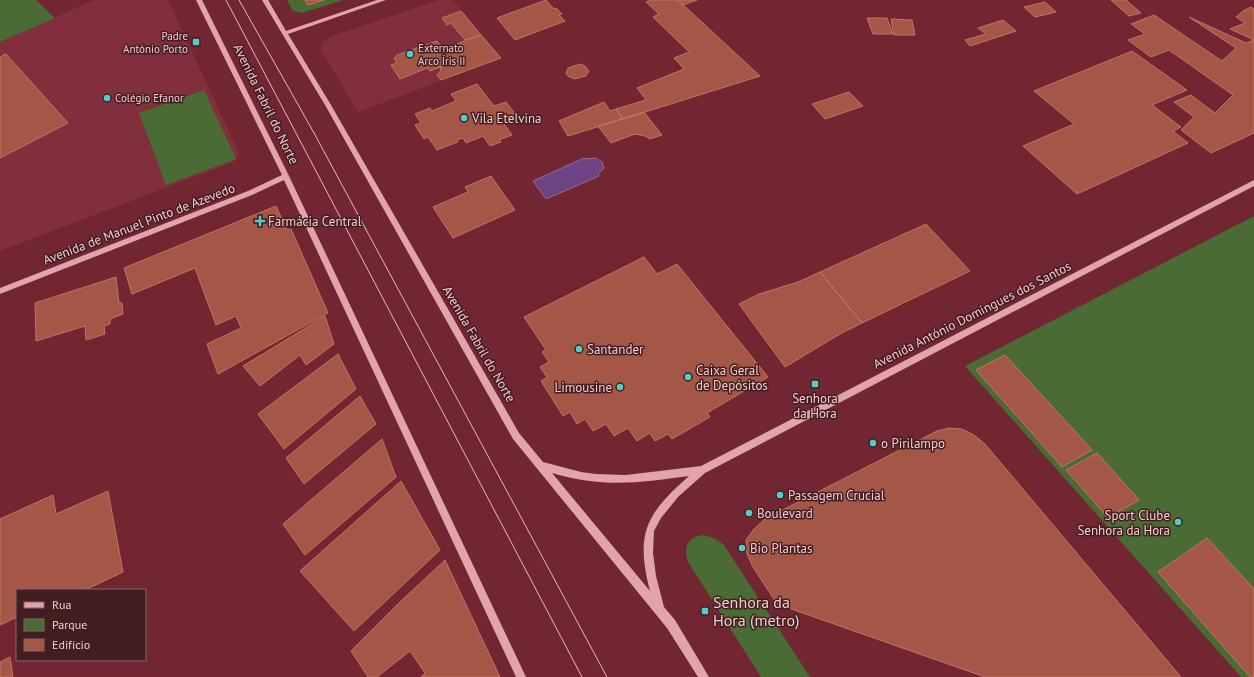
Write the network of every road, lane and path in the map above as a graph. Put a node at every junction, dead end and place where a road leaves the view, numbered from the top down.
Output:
1 (199, 0) edge
2 (264, 0) edge
3 (383, 0) edge
4 (285, 33) junction
5 (286, 176) junction
6 (1254, 183) edge
7 (0, 291) edge
8 (540, 465) junction
9 (702, 470) junction
10 (660, 610) junction
11 (521, 677) edge
12 (704, 677) edge

1 - 5 main road, Avenida Fabril do Norte
2 - 4 main road, Avenida Fabril do Norte
3 - 4 main road
4 - 8 main road, Avenida Fabril do Norte
5 - 7 main road, Avenida de Manuel Pinto de Azevedo
5 - 11 main road, Avenida Fabril do Norte
6 - 9 main road, Avenida António Domingues dos Santos
8 - 9 main road
8 - 10 main road, Avenida Fabril do Norte
9 - 10 main road
10 - 12 main road, Avenida Fabril do Norte

